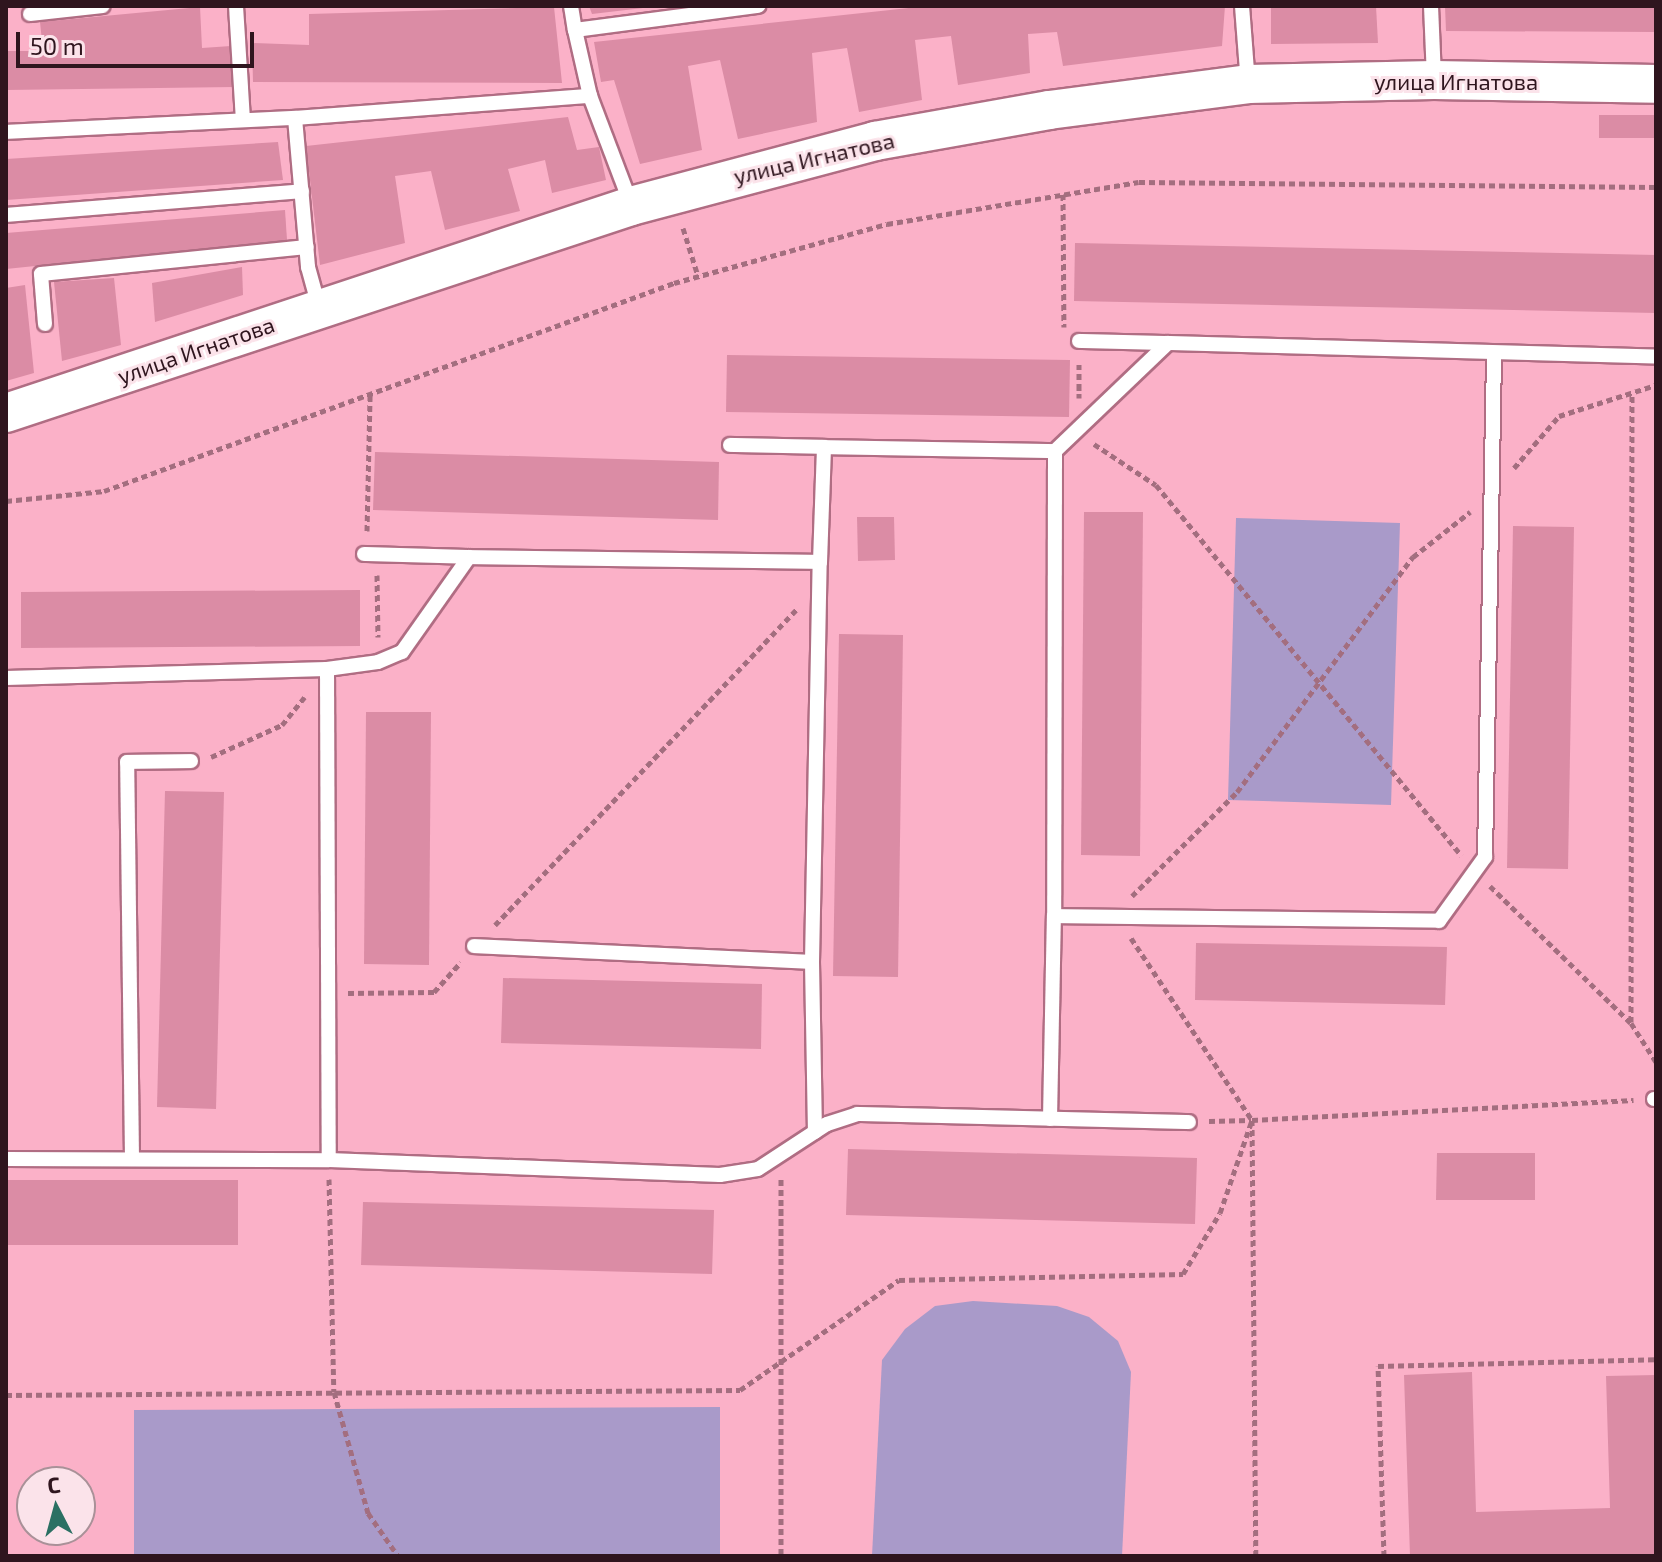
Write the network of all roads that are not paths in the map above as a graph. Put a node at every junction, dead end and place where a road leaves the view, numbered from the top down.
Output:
1 (103, 6) edge
2 (236, 6) edge
3 (571, 6) edge
4 (758, 6) edge
5 (1242, 6) edge
6 (1431, 6) edge
7 (30, 14) dead end
8 (575, 30) junction
9 (1434, 80) junction
10 (1248, 84) junction
11 (1656, 84) edge
12 (590, 96) junction
13 (295, 118) junction
14 (243, 120) junction
15 (6, 132) edge
16 (302, 191) junction
17 (631, 206) junction
18 (6, 215) edge
19 (307, 247) junction
20 (319, 308) junction
21 (45, 324) dead end
22 (1079, 341) road end
23 (1168, 343) junction
24 (1494, 355) junction
25 (1656, 357) edge
26 (6, 413) edge
27 (730, 445) dead end
28 (824, 447) junction
29 (1055, 451) junction
30 (370, 555) road end
31 (469, 557) junction
32 (820, 562) junction
33 (327, 669) junction
34 (6, 678) edge
35 (191, 761) road end
36 (1054, 916) junction
37 (474, 946) road end
38 (812, 962) junction
39 (1050, 1119) junction
40 (1189, 1122) road end
41 (815, 1132) junction
42 (132, 1158) junction
43 (6, 1159) edge
44 (329, 1160) junction

1 - 7 lane
2 - 14 lane
3 - 8 lane
4 - 8 lane
5 - 10 lane
6 - 9 lane
8 - 12 lane
9 - 10 main road, улица Игнатова
9 - 11 main road, улица Игнатова
10 - 17 main road, улица Игнатова
12 - 13 lane
12 - 17 lane
13 - 14 lane
13 - 16 lane
14 - 15 lane
16 - 18 lane
16 - 19 lane
17 - 20 main road, улица Игнатова
19 - 20 lane
19 - 21 lane
20 - 26 main road, улица Игнатова
22 - 23 lane
23 - 24 lane
23 - 29 lane
24 - 25 lane
24 - 36 lane
27 - 28 lane
28 - 29 lane
28 - 32 lane
29 - 36 lane
30 - 31 lane
31 - 32 lane
31 - 33 lane
32 - 38 lane
33 - 34 lane
33 - 44 lane
35 - 42 lane
36 - 39 lane
37 - 38 lane
38 - 41 lane
39 - 40 lane
39 - 41 lane
41 - 44 lane
42 - 43 lane
42 - 44 lane

